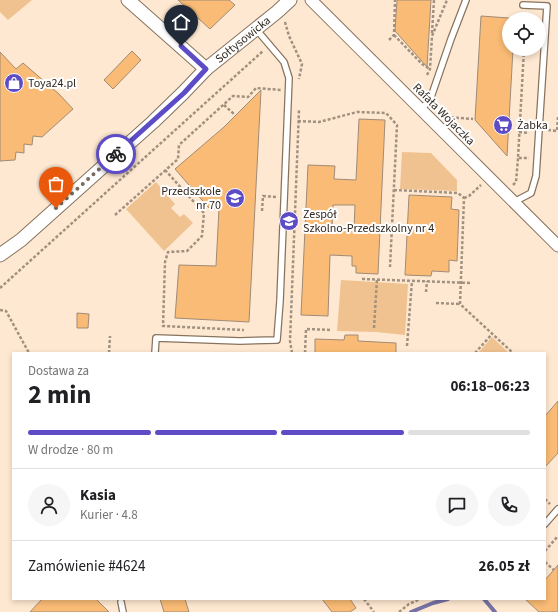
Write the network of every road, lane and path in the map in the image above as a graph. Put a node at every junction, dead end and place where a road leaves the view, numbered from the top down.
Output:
1 (290, 0) edge
2 (311, 0) edge
3 (395, 0) edge
4 (434, 0) edge
5 (447, 0) edge
6 (466, 0) edge
7 (133, 1) edge
8 (523, 5) dead end
9 (285, 21) dead end
10 (256, 29) junction
11 (394, 35) junction
12 (432, 36) junction
13 (389, 40) dead end
14 (270, 45) junction
15 (524, 56) edge
16 (206, 69) junction
17 (430, 69) junction
18 (426, 75) dead end
19 (298, 86) dead end
20 (289, 91) junction
21 (224, 105) junction
22 (298, 107) dead end
23 (421, 109) junction
24 (234, 114) dead end
25 (439, 116) dead end
26 (473, 119) dead end
27 (288, 120) junction
28 (299, 121) junction
29 (518, 158) junction
30 (537, 158) junction
31 (165, 170) junction
32 (511, 187) dead end
33 (476, 189) dead end
34 (394, 190) junction
35 (464, 198) junction
36 (514, 203) junction
37 (115, 215) dead end
38 (558, 246) edge
39 (0, 255) edge
40 (390, 267) dead end
41 (362, 279) dead end
42 (377, 279) junction
43 (412, 281) junction
44 (427, 281) junction
45 (461, 282) junction
46 (472, 283) dead end
47 (0, 288) edge
48 (426, 292) dead end
49 (436, 303) dead end
50 (460, 304) junction
51 (0, 310) edge
52 (374, 328) dead end
53 (247, 330) dead end
54 (332, 330) dead end
55 (492, 334) junction
56 (110, 336) dead end
57 (407, 346) dead end
58 (29, 352) edge
59 (110, 352) edge
60 (155, 352) edge
61 (292, 352) edge
62 (305, 352) edge
63 (476, 352) edge
64 (512, 352) edge
65 (558, 509) edge
66 (546, 523) edge
67 (558, 536) edge
68 (546, 550) edge
69 (546, 563) edge
70 (554, 570) dead end
71 (365, 600) edge
72 (418, 600) edge
73 (121, 602) dead end
74 (123, 612) edge
75 (374, 612) edge
76 (399, 612) edge

1 - 10 street, Sołtysowicka
2 - 23 street, Rafała Wojaczka
3 - 11 path
4 - 12 path
5 - 12 path
6 - 23 lane
7 - 16 street
8 - 30 lane
9 - 19 path
10 - 14 lane
10 - 16 street, Sołtysowicka
11 - 13 path
11 - 17 path
12 - 17 path
14 - 20 lane
14 - 47 path
15 - 29 path
16 - 39 street, Sołtysowicka
17 - 18 path
20 - 21 path
20 - 27 lane
21 - 24 path
21 - 31 path
22 - 28 path
23 - 36 street, Rafała Wojaczka
25 - 26 path
27 - 28 path
27 - 60 lane
28 - 34 path
28 - 61 path
29 - 30 path
29 - 32 path
30 - 36 lane
31 - 37 path
31 - 53 path
33 - 35 path
34 - 35 path
34 - 40 path
35 - 45 path
36 - 38 street, Rafała Wojaczka
41 - 42 path
42 - 43 path
42 - 52 path
43 - 44 path
43 - 57 path
44 - 45 path
44 - 48 path
45 - 46 path
45 - 50 path
49 - 50 path
50 - 55 path
51 - 58 path
54 - 62 path
55 - 63 path
55 - 64 path
56 - 59 path
65 - 66 lane
67 - 68 path
69 - 70 path
71 - 75 path
72 - 76 path
73 - 74 lane

